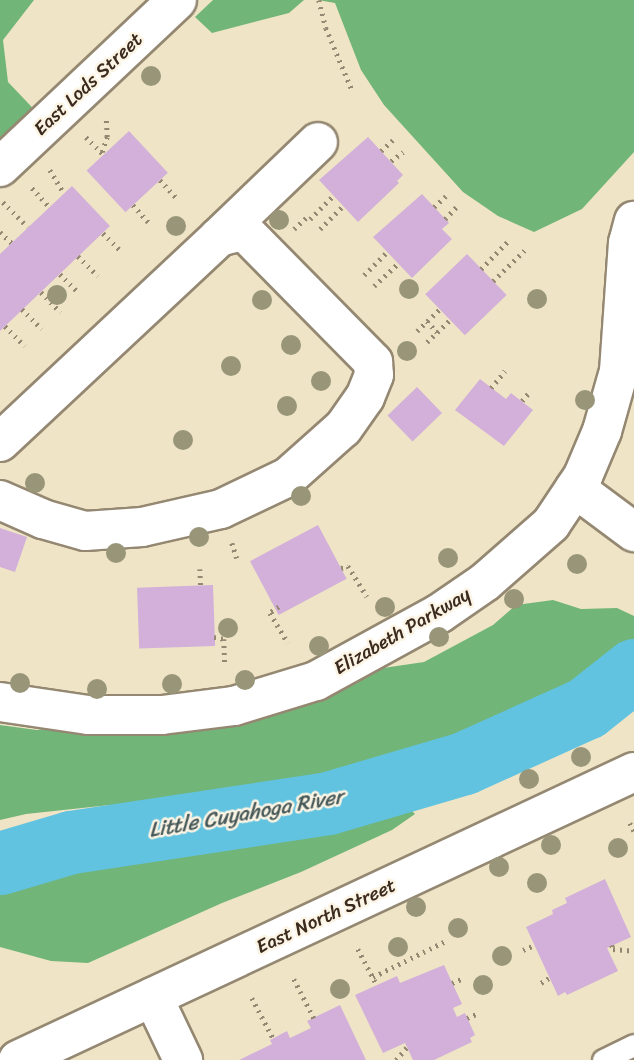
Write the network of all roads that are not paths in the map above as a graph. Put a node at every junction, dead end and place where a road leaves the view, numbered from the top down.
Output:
1 (177, 0) edge
2 (318, 142) dead end
3 (9, 183) edge
4 (634, 221) edge
5 (219, 237) junction
6 (0, 442) edge
7 (575, 488) junction
8 (0, 500) edge
9 (634, 531) edge
10 (0, 702) edge
11 (634, 772) edge
12 (153, 996) junction
13 (634, 1045) edge
14 (18, 1060) edge
15 (183, 1060) edge
16 (603, 1060) edge

1 - 3 street, East Lods Street
2 - 5 street
4 - 7 street, Elizabeth Parkway
5 - 6 street
5 - 8 street
7 - 9 street
7 - 10 street, Elizabeth Parkway
11 - 12 street, East North Street
12 - 14 street, East North Street
12 - 15 street
13 - 16 lane

